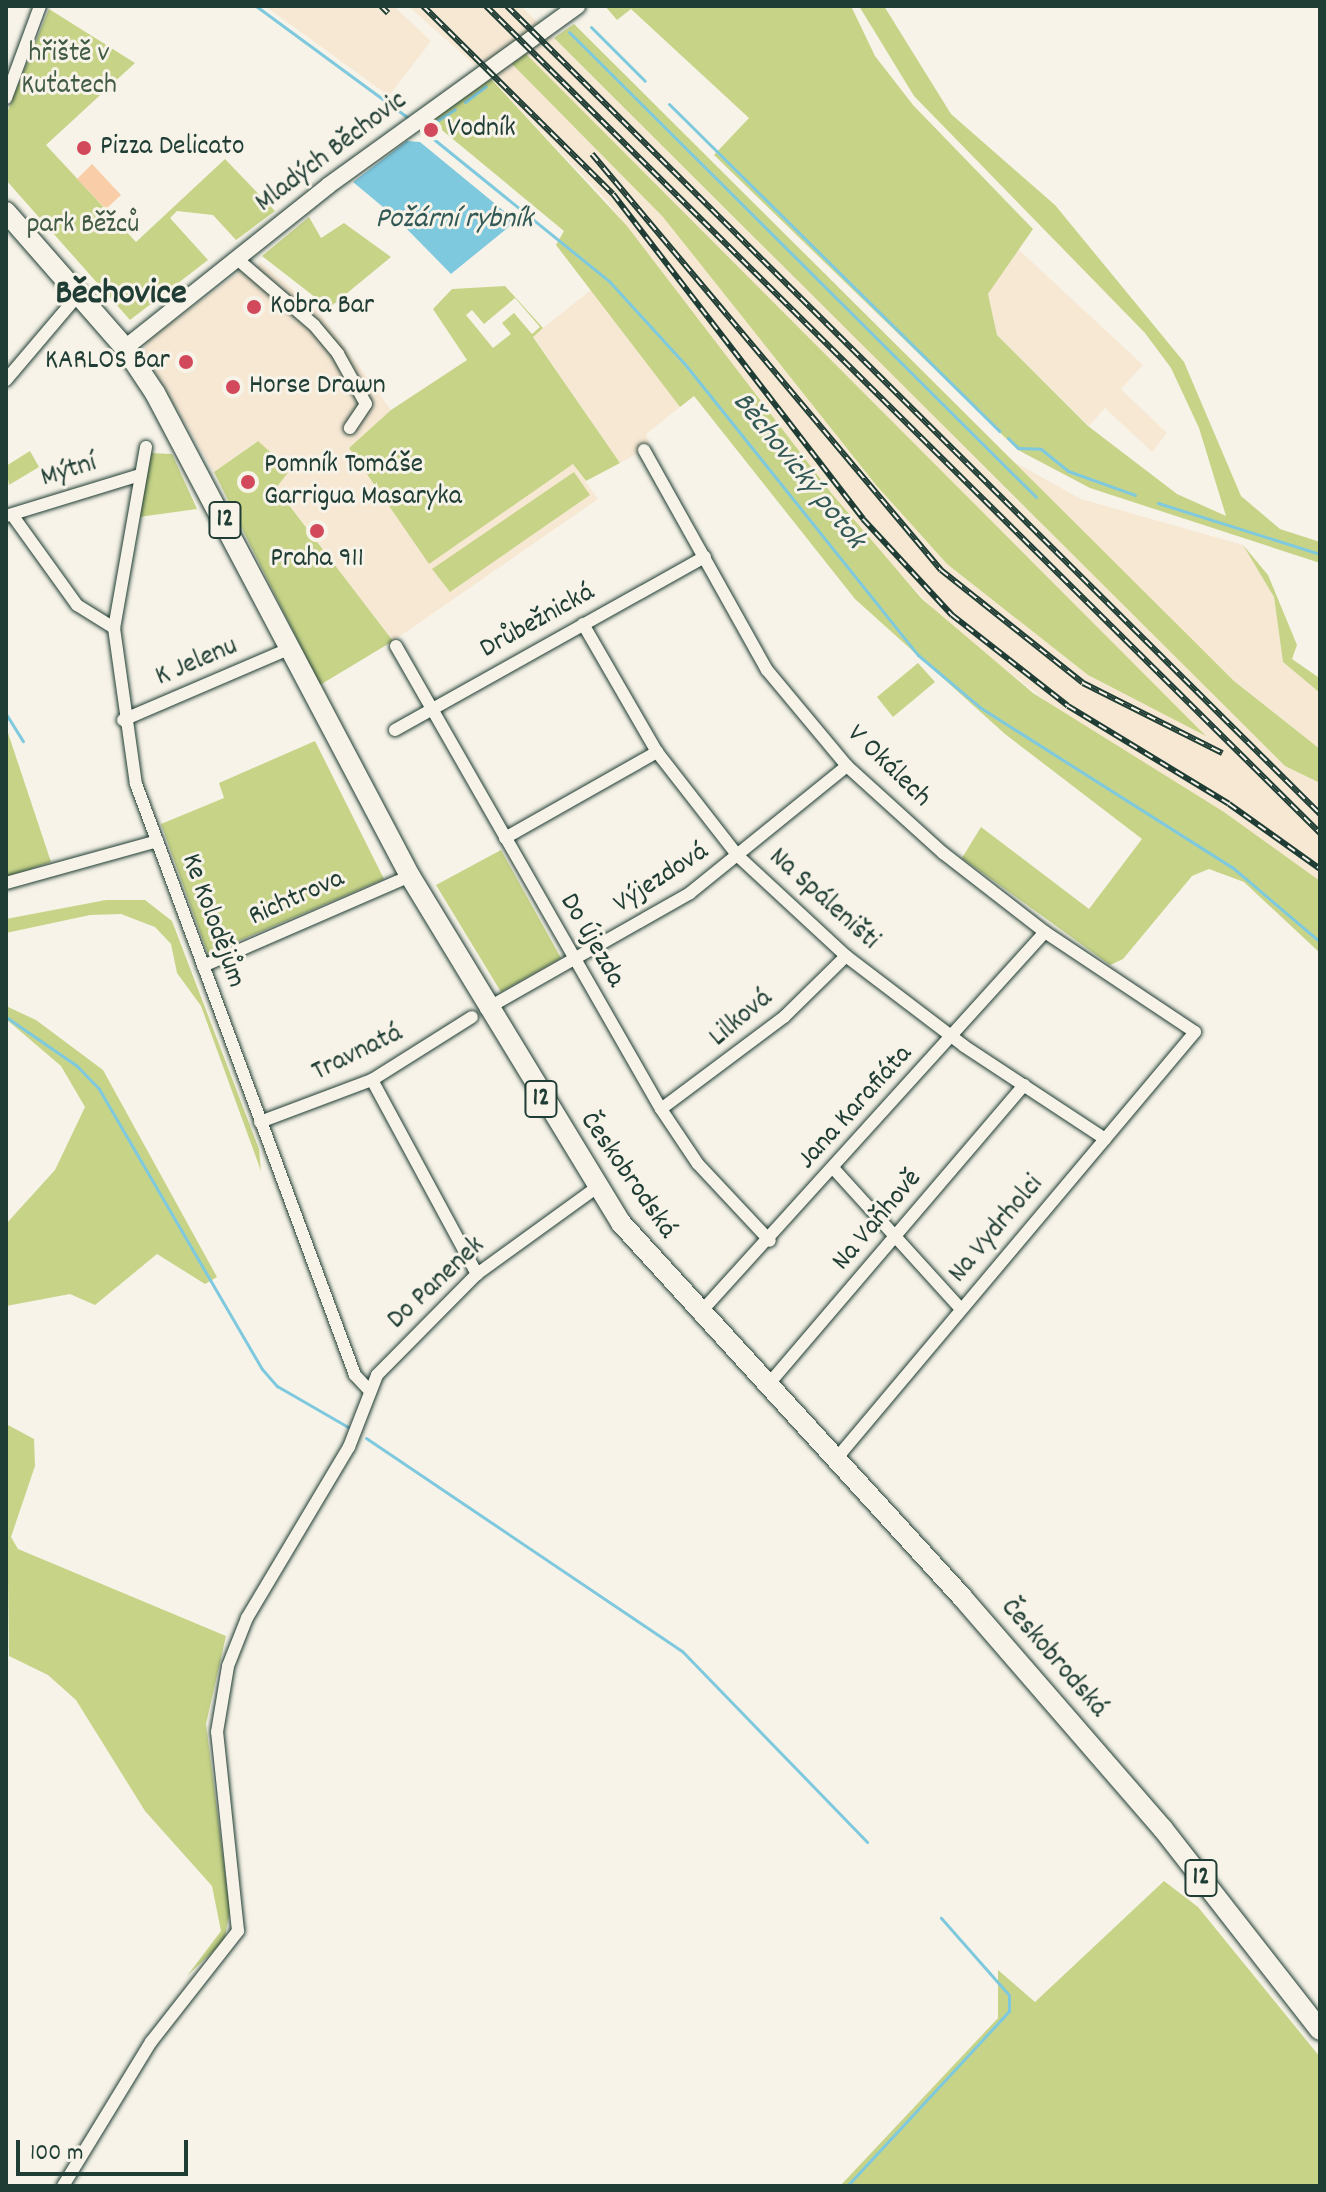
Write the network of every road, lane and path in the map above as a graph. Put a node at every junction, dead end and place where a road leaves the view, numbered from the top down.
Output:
1 (40, 6) edge
2 (577, 6) edge
3 (6, 98) edge
4 (6, 212) edge
5 (236, 258) junction
6 (79, 294) junction
7 (125, 348) junction
8 (6, 380) edge
9 (350, 428) dead end
10 (146, 447) dead end
11 (646, 450) dead end
12 (140, 475) junction
13 (10, 516) edge
14 (705, 557) junction
15 (583, 624) junction
16 (114, 628) junction
17 (396, 646) dead end
18 (289, 649) junction
19 (433, 708) junction
20 (123, 720) junction
21 (395, 730) dead end
22 (657, 752) junction
23 (847, 766) junction
24 (505, 838) junction
25 (157, 841) junction
26 (738, 856) junction
27 (410, 876) junction
28 (6, 883) edge
29 (1045, 932) junction
30 (846, 956) junction
31 (574, 960) junction
32 (203, 966) junction
33 (479, 1013) junction
34 (1195, 1032) joint
35 (952, 1037) junction
36 (372, 1080) junction
37 (1024, 1085) junction
38 (661, 1109) junction
39 (260, 1122) junction
40 (1105, 1139) junction
41 (834, 1169) junction
42 (596, 1188) junction
43 (896, 1237) junction
44 (770, 1241) junction
45 (477, 1274) junction
46 (961, 1309) junction
47 (699, 1314) junction
48 (767, 1386) junction
49 (370, 1391) junction
50 (836, 1459) junction
51 (1320, 2030) edge
52 (63, 2186) edge

1 - 3 street
2 - 5 street, Mladých Běchovic
4 - 6 main road, Českobrodská / 12
5 - 7 street, Mladých Běchovic
5 - 9 street
6 - 7 main road, Českobrodská / 12
6 - 8 street
7 - 18 main road, Českobrodská / 12
10 - 12 street, Ke Kolodějům
11 - 14 street, V Okálech
12 - 13 street, Mýtní
12 - 16 street, Ke Kolodějům
13 - 16 street
14 - 15 street, Drůbežnická
14 - 23 street, V Okálech
15 - 19 street, Drůbežnická
15 - 22 street, Na Spáleništi
16 - 20 street, Ke Kolodějům
17 - 19 street, Do Újezda
18 - 20 street, K Jelenu
18 - 27 main road, Českobrodská / 12
19 - 21 street, Drůbežnická
19 - 24 street, Do Újezda
20 - 25 street, Ke Kolodějům
22 - 24 street
22 - 26 street, Na Spáleništi
23 - 26 street, Výjezdová
23 - 29 street, V Okálech
24 - 31 street, Do Újezda
25 - 28 street
25 - 32 street, Ke Kolodějům
26 - 30 street, Na Spáleništi
26 - 31 street, Výjezdová
27 - 32 street, Richtrova
27 - 33 main road, Českobrodská / 12
29 - 34 street, V Okálech
29 - 35 street, Jana Karafiáta
30 - 35 street, Na Spáleništi
30 - 38 street, Lilková
31 - 33 street, Výjezdová
31 - 38 street, Do Újezda
32 - 39 street, Ke Kolodějům
33 - 36 street, Travnatá
33 - 42 main road, Českobrodská / 12
34 - 40 street, Na Vydrholci
35 - 37 street, Na Spáleništi
35 - 41 street, Jana Karafiáta
36 - 39 street, Travnatá
36 - 45 street
37 - 40 street, Na Spáleništi
37 - 43 street, Na Vaňhově
38 - 44 street, Do Újezda
39 - 49 street, Ke Kolodějům
40 - 46 street, Na Vydrholci
41 - 43 street
41 - 44 street, Jana Karafiáta
42 - 45 street, Do Panenek
42 - 47 main road, Českobrodská / 12
43 - 46 street
43 - 48 street, Na Vaňhově
44 - 47 street, Jana Karafiáta
45 - 49 street, Do Panenek
46 - 50 street, Na Vydrholci
47 - 48 main road, Českobrodská / 12
48 - 50 main road, Českobrodská / 12
49 - 52 street, Do Panenek
50 - 51 main road, Českobrodská / 12

